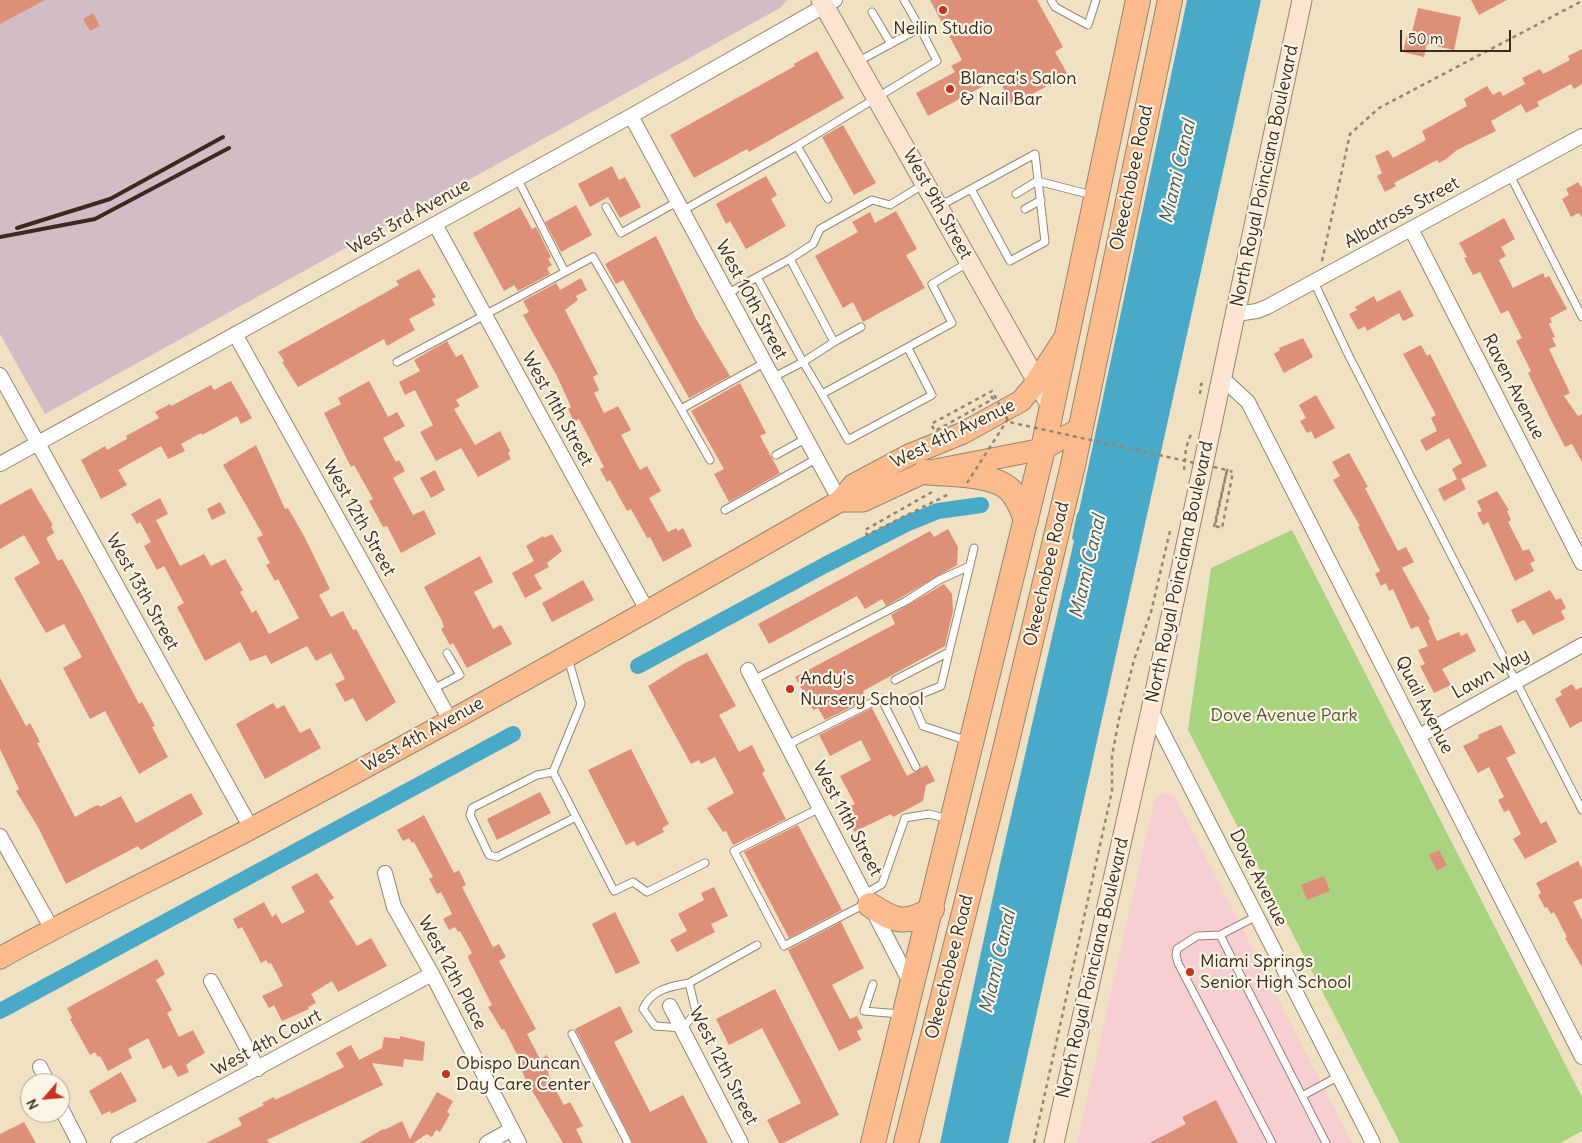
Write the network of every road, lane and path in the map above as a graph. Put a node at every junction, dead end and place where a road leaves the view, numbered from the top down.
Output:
1 (904, 0) edge
2 (1051, 0) edge
3 (1096, 0) edge
4 (1138, 0) edge
5 (1170, 0) edge
6 (1302, 0) edge
7 (1582, 1) edge
8 (827, 2) edge
9 (872, 12) dead end
10 (920, 28) junction
11 (891, 44) junction
12 (856, 62) junction
13 (877, 98) junction
14 (631, 116) junction
15 (1582, 136) edge
16 (797, 146) junction
17 (1510, 175) junction
18 (518, 178) junction
19 (1037, 182) junction
20 (925, 184) junction
21 (971, 189) junction
22 (1016, 194) dead end
23 (1097, 197) junction
24 (828, 199) dead end
25 (1041, 200) junction
26 (680, 206) junction
27 (606, 207) dead end
28 (938, 207) junction
29 (1025, 209) dead end
30 (435, 224) junction
31 (1411, 229) junction
32 (790, 259) junction
33 (969, 262) junction
34 (565, 272) junction
35 (757, 277) junction
36 (1316, 281) junction
37 (727, 294) junction
38 (1236, 314) junction
39 (484, 315) junction
40 (1582, 317) edge
41 (861, 327) dead end
42 (1070, 328) junction
43 (235, 334) junction
44 (834, 342) junction
45 (908, 348) junction
46 (397, 362) dead end
47 (803, 362) junction
48 (764, 363) junction
49 (0, 375) edge
50 (772, 378) junction
51 (1222, 378) junction
52 (1036, 382) junction
53 (822, 394) junction
54 (990, 396) dead end
55 (1199, 400) dead end
56 (1052, 408) junction
57 (681, 409) junction
58 (1008, 419) junction
59 (1192, 432) dead end
60 (1073, 433) junction
61 (805, 439) junction
62 (38, 443) junction
63 (1043, 449) junction
64 (776, 455) dead end
65 (816, 459) junction
66 (710, 460) dead end
67 (0, 464) edge
68 (1183, 476) dead end
69 (929, 482) junction
70 (958, 484) dead end
71 (945, 495) dead end
72 (840, 501) junction
73 (725, 510) dead end
74 (1026, 520) junction
75 (1214, 527) dead end
76 (1171, 529) dead end
77 (974, 548) dead end
78 (1582, 563) edge
79 (970, 566) junction
80 (648, 612) junction
81 (1582, 644) edge
82 (949, 652) junction
83 (447, 653) dead end
84 (568, 656) junction
85 (751, 675) joint
86 (895, 680) dead end
87 (1516, 680) junction
88 (433, 689) junction
89 (1151, 710) junction
90 (450, 720) junction
91 (1419, 736) junction
92 (973, 742) junction
93 (787, 745) junction
94 (916, 767) dead end
95 (553, 772) junction
96 (820, 808) junction
97 (1582, 810) edge
98 (576, 817) junction
99 (953, 820) junction
100 (251, 828) junction
101 (0, 836) edge
102 (705, 863) dead end
103 (385, 872) dead end
104 (868, 900) junction
105 (932, 909) junction
106 (1257, 916) junction
107 (52, 930) junction
108 (1220, 935) junction
109 (757, 945) dead end
110 (0, 958) edge
111 (432, 974) junction
112 (211, 981) dead end
113 (689, 983) junction
114 (873, 984) dead end
115 (912, 986) junction
116 (670, 1006) dead end
117 (905, 1014) junction
118 (683, 1028) junction
119 (572, 1034) dead end
120 (928, 1052) junction
121 (1582, 1057) edge
122 (40, 1067) dead end
123 (258, 1069) junction
124 (43, 1073) edge
125 (1338, 1076) junction
126 (1302, 1096) junction
127 (68, 1123) edge
128 (512, 1129) junction
129 (78, 1143) edge
130 (118, 1143) edge
131 (487, 1143) edge
132 (519, 1143) edge
133 (628, 1143) edge
134 (742, 1143) edge
135 (874, 1143) edge
136 (906, 1143) edge
137 (1034, 1143) edge
138 (1054, 1143) edge
139 (1272, 1143) edge
140 (1326, 1143) edge
141 (1373, 1143) edge

1 - 10 lane
2 - 3 lane
4 - 23 highway, Okeechobee Road
5 - 60 highway, Okeechobee Road
6 - 38 street, North Royal Poinciana Boulevard
7 - 36 path
8 - 12 street, West 9th Street
8 - 14 street, West 3rd Avenue
9 - 11 lane
10 - 11 lane
10 - 13 lane
11 - 12 lane
12 - 13 street, West 9th Street
13 - 16 lane
13 - 20 street, West 9th Street
14 - 18 street, West 3rd Avenue
14 - 26 street, West 10th Street
15 - 17 street, Albatross Street
16 - 24 lane
16 - 26 lane
17 - 31 street, Albatross Street
17 - 40 lane
18 - 30 street, West 3rd Avenue
18 - 34 lane
19 - 21 lane
19 - 22 lane
19 - 23 lane
19 - 25 lane
20 - 28 street, West 9th Street
20 - 32 lane
21 - 25 lane
21 - 28 lane
23 - 42 highway, Okeechobee Road
25 - 29 lane
26 - 27 lane
26 - 37 street, West 10th Street
28 - 33 street, West 9th Street
30 - 39 street, West 11th Street
30 - 43 street, West 3rd Avenue
31 - 36 street, Albatross Street
31 - 78 street, Raven Avenue
32 - 35 lane
32 - 44 lane
33 - 45 lane
33 - 52 street, West 9th Street
34 - 39 lane
34 - 57 lane
35 - 37 lane
35 - 47 lane
36 - 38 street, Albatross Street
36 - 87 lane
37 - 48 street, West 10th Street
38 - 51 street, North Royal Poinciana Boulevard
39 - 46 lane
39 - 80 street, West 11th Street
41 - 44 lane
42 - 52 main road, West 4th Avenue
42 - 56 highway, Okeechobee Road
43 - 62 street, West 3rd Avenue
43 - 88 street, West 12th Street
44 - 47 lane
45 - 53 lane
45 - 53 lane
47 - 50 lane
47 - 53 lane
48 - 50 street, West 10th Street
48 - 57 lane
49 - 62 street, West 13th Street
50 - 61 street, West 10th Street
51 - 55 path
51 - 89 street, North Royal Poinciana Boulevard
51 - 91 street, Quail Avenue
52 - 56 street, West 9th Street
52 - 72 main road, West 4th Avenue
54 - 58 path, bridge
56 - 60 highway
56 - 63 highway, Okeechobee Road
57 - 66 lane
58 - 70 path, bridge
58 - 75 path, bridge
59 - 68 path
60 - 63 main road, West 4th Avenue
60 - 120 highway, Okeechobee Road
61 - 64 lane
61 - 65 street, West 10th Street
62 - 67 street, West 3rd Avenue
62 - 100 street, West 13th Street
63 - 69 main road, West 4th Avenue
63 - 74 highway, Okeechobee Road
65 - 72 street, West 10th Street
65 - 73 lane
69 - 71 path
69 - 72 main road, West 4th Avenue
69 - 74 highway
72 - 80 main road, West 4th Avenue
74 - 92 highway, Okeechobee Road
76 - 137 path
77 - 79 lane
79 - 82 lane
79 - 85 lane
80 - 84 main road, West 4th Avenue
81 - 87 street, Lawn Way
82 - 86 lane
82 - 92 lane
83 - 88 lane
84 - 90 main road, West 4th Avenue
84 - 95 lane
85 - 93 street, West 11th Street
87 - 91 street, Lawn Way
87 - 97 lane
88 - 90 street, West 12th Street
89 - 106 street, Dove Avenue
89 - 138 street, North Royal Poinciana Boulevard
90 - 100 main road, West 4th Avenue
91 - 121 street, Quail Avenue
92 - 99 highway, Okeechobee Road
93 - 94 lane
93 - 96 street, West 11th Street
95 - 98 lane
95 - 98 lane
96 - 104 street, West 11th Street
96 - 104 lane
98 - 102 lane
99 - 104 lane
99 - 105 highway, Okeechobee Road
100 - 107 main road, West 4th Avenue
101 - 107 street
103 - 111 street, West 12th Place
104 - 105 highway
104 - 115 street, West 11th Street
105 - 115 highway, Okeechobee Road
106 - 108 lane
106 - 125 street, Dove Avenue
107 - 110 main road, West 4th Avenue
108 - 126 lane
108 - 139 lane
109 - 113 lane
111 - 123 street, West 4th Court
111 - 128 street, West 12th Place
112 - 123 street
113 - 118 lane
113 - 118 lane
114 - 117 lane
115 - 117 highway, Okeechobee Road
115 - 120 highway
116 - 118 street, West 12th Street
117 - 135 highway, Okeechobee Road
118 - 134 street, West 12th Street
119 - 133 lane
120 - 136 highway, Okeechobee Road
122 - 124 street
123 - 130 street, West 4th Court
125 - 126 lane
125 - 141 street, Dove Avenue
126 - 140 lane
127 - 129 street
128 - 131 street
128 - 132 street, West 12th Place

